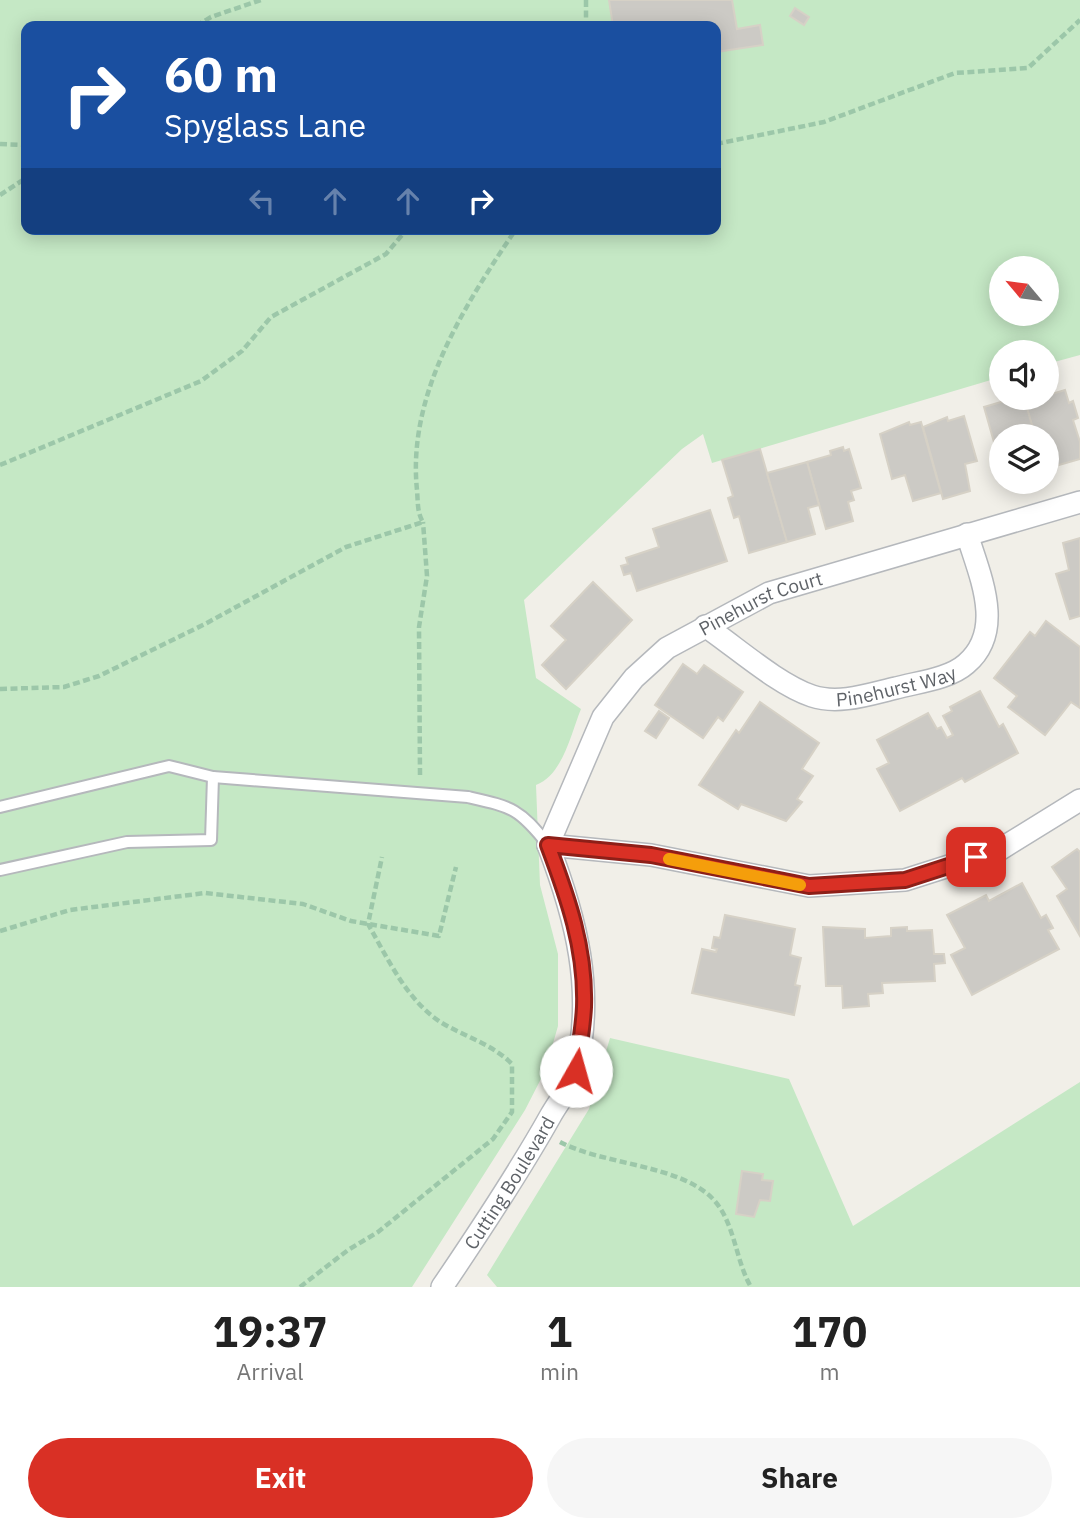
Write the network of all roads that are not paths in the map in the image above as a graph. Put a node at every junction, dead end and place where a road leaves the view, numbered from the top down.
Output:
1 (1080, 502) edge
2 (967, 534) junction
3 (705, 626) junction
4 (213, 777) junction
5 (1080, 800) edge
6 (0, 807) edge
7 (548, 845) junction
8 (0, 870) edge
9 (442, 1287) edge

1 - 2 street, Pinehurst Court
2 - 3 street, Pinehurst Court
2 - 3 street, Pinehurst Way
3 - 7 street, Pinehurst Court
4 - 6 lane
4 - 7 lane, Cutting Boulevard
4 - 8 lane
5 - 7 street
7 - 9 street, Cutting Boulevard

